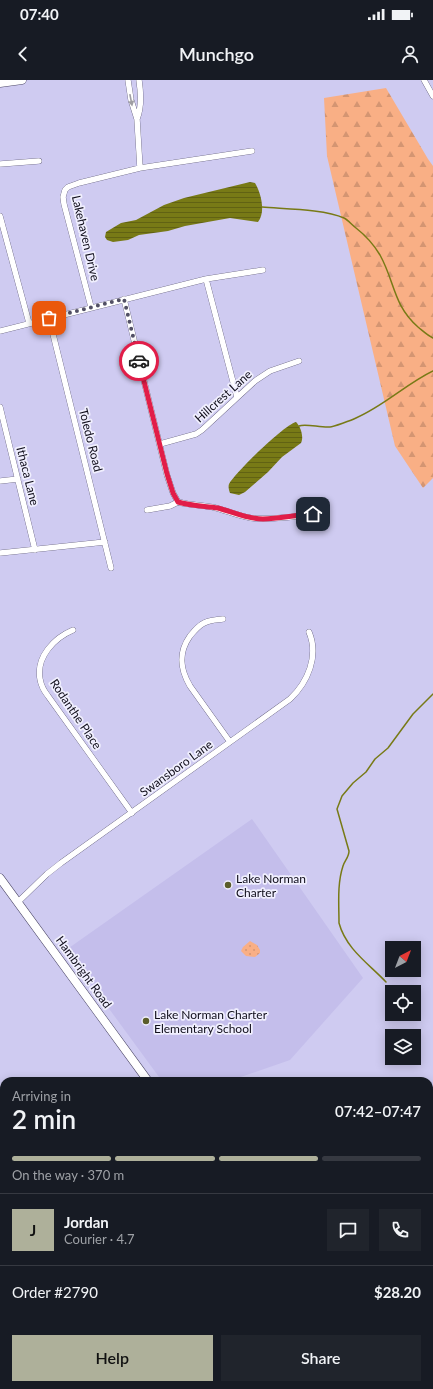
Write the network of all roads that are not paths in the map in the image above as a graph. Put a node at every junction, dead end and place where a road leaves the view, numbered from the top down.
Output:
1 (22, 80) edge
2 (128, 80) edge
3 (139, 80) edge
4 (424, 80) edge
5 (0, 83) edge
6 (433, 96) edge
7 (137, 119) junction
8 (252, 151) dead end
9 (40, 161) dead end
10 (0, 164) edge
11 (140, 168) junction
12 (0, 216) edge
13 (263, 270) dead end
14 (206, 279) junction
15 (124, 299) junction
16 (91, 307) junction
17 (49, 318) junction
18 (29, 323) junction
19 (0, 331) edge
20 (299, 361) dead end
21 (237, 397) junction
22 (0, 410) edge
23 (160, 444) junction
24 (18, 479) junction
25 (0, 481) edge
26 (178, 502) junction
27 (147, 510) dead end
28 (320, 513) dead end
29 (105, 542) junction
30 (35, 550) junction
31 (0, 553) edge
32 (111, 568) dead end
33 (222, 619) dead end
34 (73, 630) dead end
35 (309, 632) dead end
36 (230, 742) junction
37 (132, 813) junction
38 (0, 878) edge
39 (18, 902) junction
40 (145, 1077) edge

1 - 5 main road
2 -> 7 street
3 - 7 street
4 - 6 street
7 - 11 street
8 - 11 street, Lakehaven Drive
9 - 10 street
11 - 16 street, Lakehaven Drive
12 - 18 street
13 - 14 street
14 - 15 street
14 - 21 street
15 - 16 street
15 - 23 street
16 - 17 street
17 - 18 street
17 - 29 street, Toledo Road
18 - 19 street
20 - 21 street, Hillcrest Lane
21 - 23 street, Hillcrest Lane
22 - 24 street, Ithaca Lane
23 - 26 street
24 - 25 street
24 - 30 street, Ithaca Lane
26 - 27 street
26 - 28 street
29 - 30 street
29 - 32 street, Toledo Road
30 - 31 street
33 - 36 street
34 - 37 street, Rodanthe Place
35 - 36 street, Swansboro Lane
36 - 37 street, Swansboro Lane
37 - 39 street, Swansboro Lane
38 - 39 main road, Hambright Road
39 - 40 main road, Hambright Road

